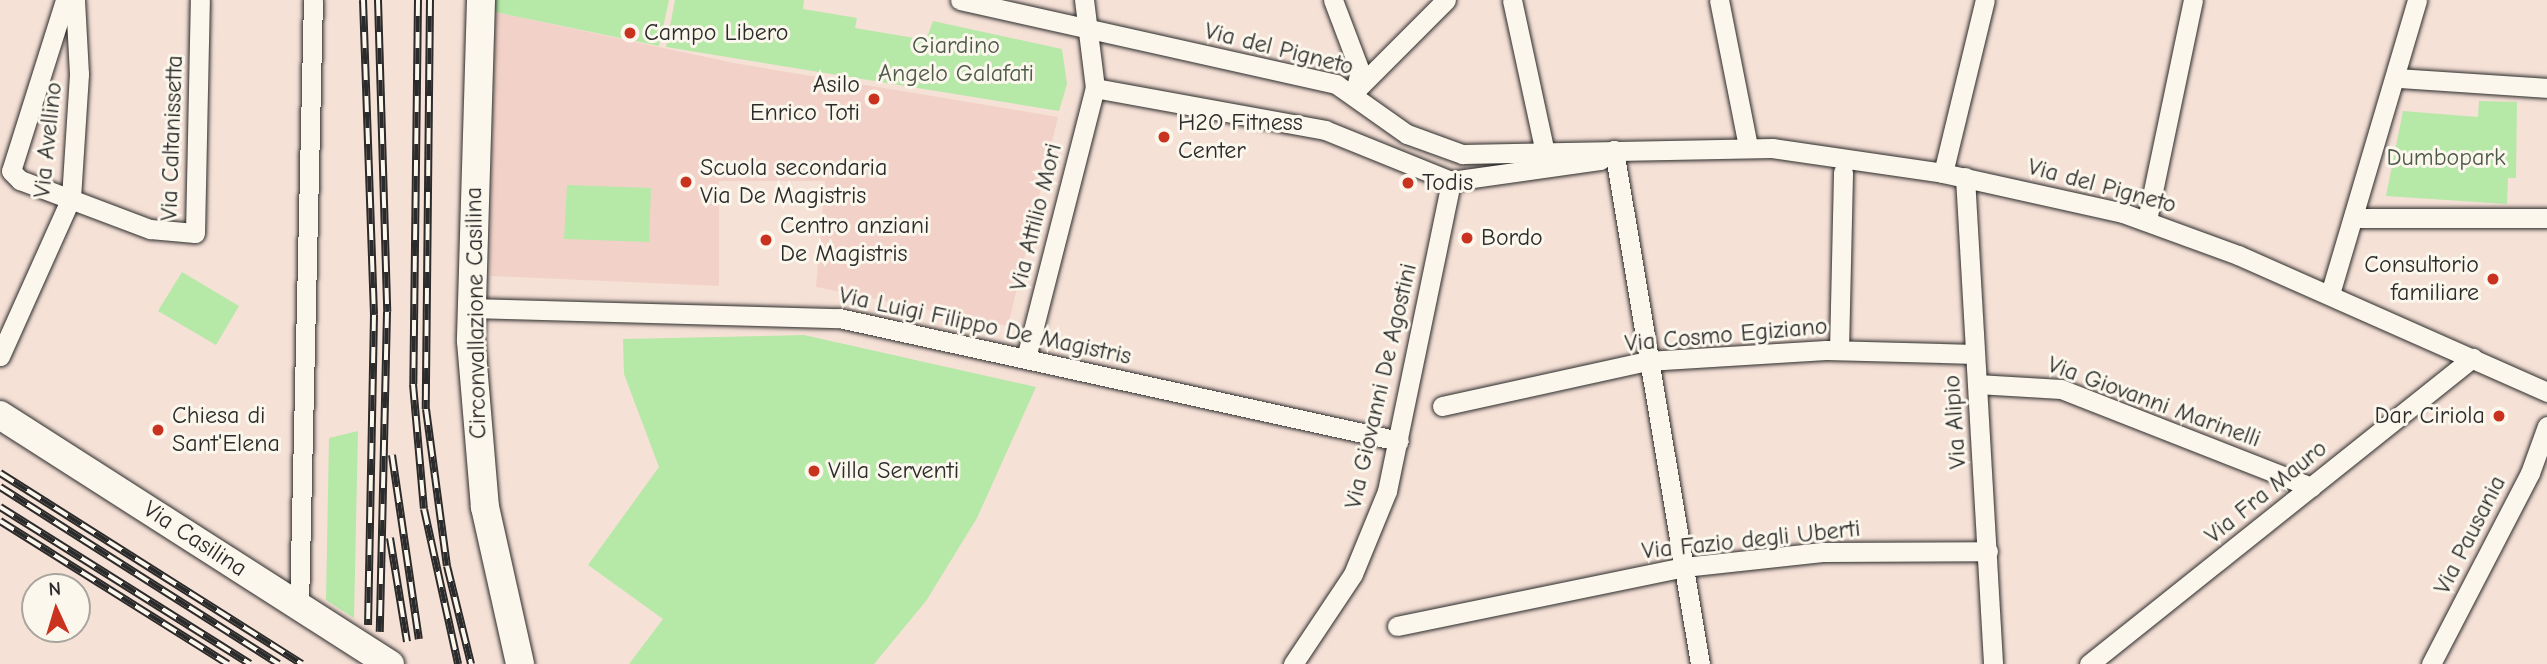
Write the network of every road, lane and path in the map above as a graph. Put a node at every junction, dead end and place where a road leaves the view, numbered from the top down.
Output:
1 (65, 0) edge
2 (75, 0) edge
3 (200, 0) edge
4 (313, 0) edge
5 (481, 0) edge
6 (960, 0) edge
7 (1084, 0) edge
8 (1333, 0) edge
9 (1446, 0) edge
10 (1511, 0) edge
11 (1719, 0) edge
12 (1985, 0) edge
13 (2193, 0) edge
14 (2417, 0) edge
15 (1083, 28) junction
16 (2398, 78) junction
17 (1095, 88) junction
18 (2547, 88) edge
19 (1354, 92) junction
20 (1748, 147) junction
21 (1614, 150) junction
22 (1545, 152) junction
23 (1843, 172) dead end
24 (1944, 173) junction
25 (1965, 177) junction
26 (1451, 181) junction
27 (71, 198) junction
28 (2355, 218) junction
29 (2547, 218) edge
30 (2147, 220) junction
31 (2330, 294) junction
32 (471, 309) junction
33 (1839, 350) junction
34 (1975, 354) junction
35 (0, 356) edge
36 (1026, 358) junction
37 (2473, 358) junction
38 (1647, 361) junction
39 (1977, 384) junction
40 (2547, 392) edge
41 (1442, 406) dead end
42 (0, 415) edge
43 (2547, 426) edge
44 (1399, 441) junction
45 (2311, 487) junction
46 (1988, 551) junction
47 (1684, 567) junction
48 (299, 606) junction
49 (1397, 626) dead end
50 (390, 664) edge
51 (520, 664) edge
52 (1293, 664) edge
53 (1700, 664) edge
54 (1993, 664) edge
55 (2089, 664) edge
56 (2431, 664) edge

1 - 27 street
2 - 27 street, Via Avellino
3 - 27 street, Via Caltanissetta
4 - 48 street
5 - 32 main road, Circonvallazione Casilina
6 - 15 street, Via del Pigneto
7 - 15 street
8 - 19 street
9 - 19 street
10 - 22 street
11 - 20 street
12 - 24 street
13 - 30 street
14 - 16 street
15 - 17 street
15 - 19 street, Via del Pigneto
16 - 18 street
16 - 28 street
17 - 26 street
17 - 36 street, Via Attilio Mori
19 - 22 street, Via del Pigneto
20 - 21 street, Via del Pigneto
20 - 24 street, Via del Pigneto
21 - 22 street, Via del Pigneto
21 - 26 street, Via del Pigneto
21 - 38 street
23 - 33 street
24 - 25 street, Via del Pigneto
25 - 30 street, Via del Pigneto
25 - 34 street, Via Alipio
26 - 44 street, Via Giovanni De Agostini
27 - 35 street, Via Avellino
28 - 29 street
28 - 31 street
30 - 31 street, Via del Pigneto
31 - 37 street, Via del Pigneto
32 - 36 street, Via Luigi Filippo De Magistris
32 - 51 main road, Circonvallazione Casilina
33 - 34 street, Via Cosmo Egiziano
33 - 38 street, Via Cosmo Egiziano
34 - 39 street, Via Alipio
36 - 44 street, Via Luigi Filippo De Magistris
37 - 40 street, Via del Pigneto
37 - 45 street, Via Fra Mauro
38 - 41 street, Via Cosmo Egiziano
38 - 47 street
39 - 45 street, Via Giovanni Marinelli
39 - 46 street, Via Alipio
42 - 48 main road, Via Casilina
43 - 56 street, Via Pausania
44 - 52 street, Via Giovanni De Agostini
45 - 55 street, Via Fra Mauro
46 - 47 street, Via Fazio degli Uberti
46 - 54 street, Via Alipio
47 - 49 street, Via Fazio degli Uberti
47 - 53 street
48 - 50 main road, Via Casilina

